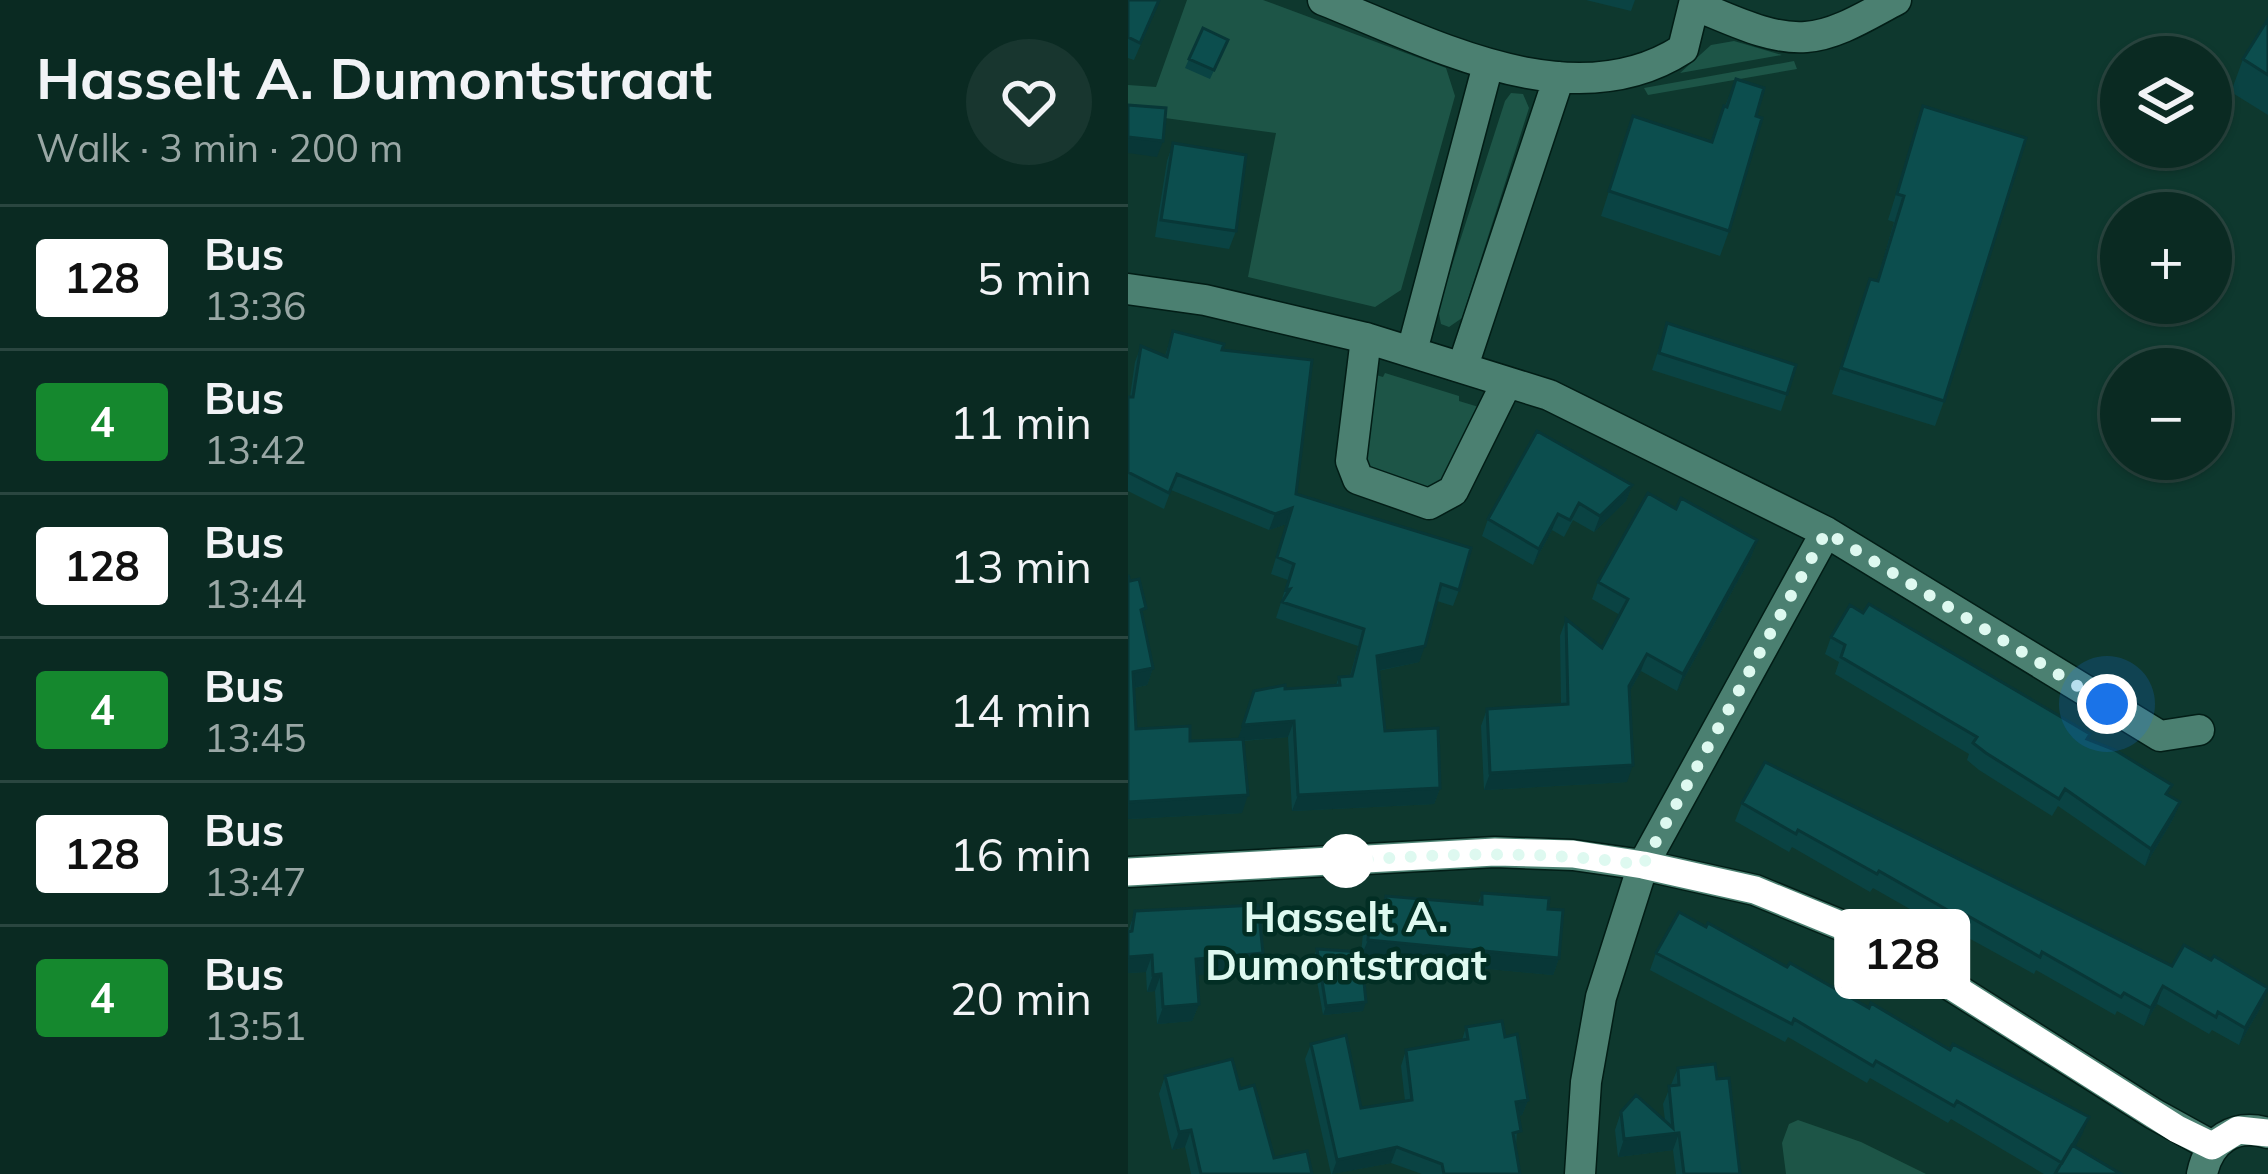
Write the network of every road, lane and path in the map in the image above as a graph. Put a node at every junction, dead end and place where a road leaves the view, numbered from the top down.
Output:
1 (1323, 0) edge
2 (1897, 0) edge
3 (1695, 3) edge
4 (1488, 65) junction
5 (1559, 76) junction
6 (1128, 289) edge
7 (1366, 338) junction
8 (1412, 351) junction
9 (1463, 366) junction
10 (1507, 382) junction
11 (1826, 532) junction
12 (2199, 730) dead end
13 (1643, 865) junction
14 (1128, 872) edge
15 (2268, 1132) edge
16 (2207, 1160) edge
17 (1580, 1174) edge

1 - 4 street
2 - 3 street
3 - 5 street
4 - 5 street
4 - 8 street
5 - 9 street
6 - 7 street
7 - 8 street
7 - 10 street
8 - 9 street
9 - 10 street
10 - 11 street
11 - 12 street
11 - 13 street
13 - 14 street
13 - 16 street
13 - 17 street
15 - 16 street

